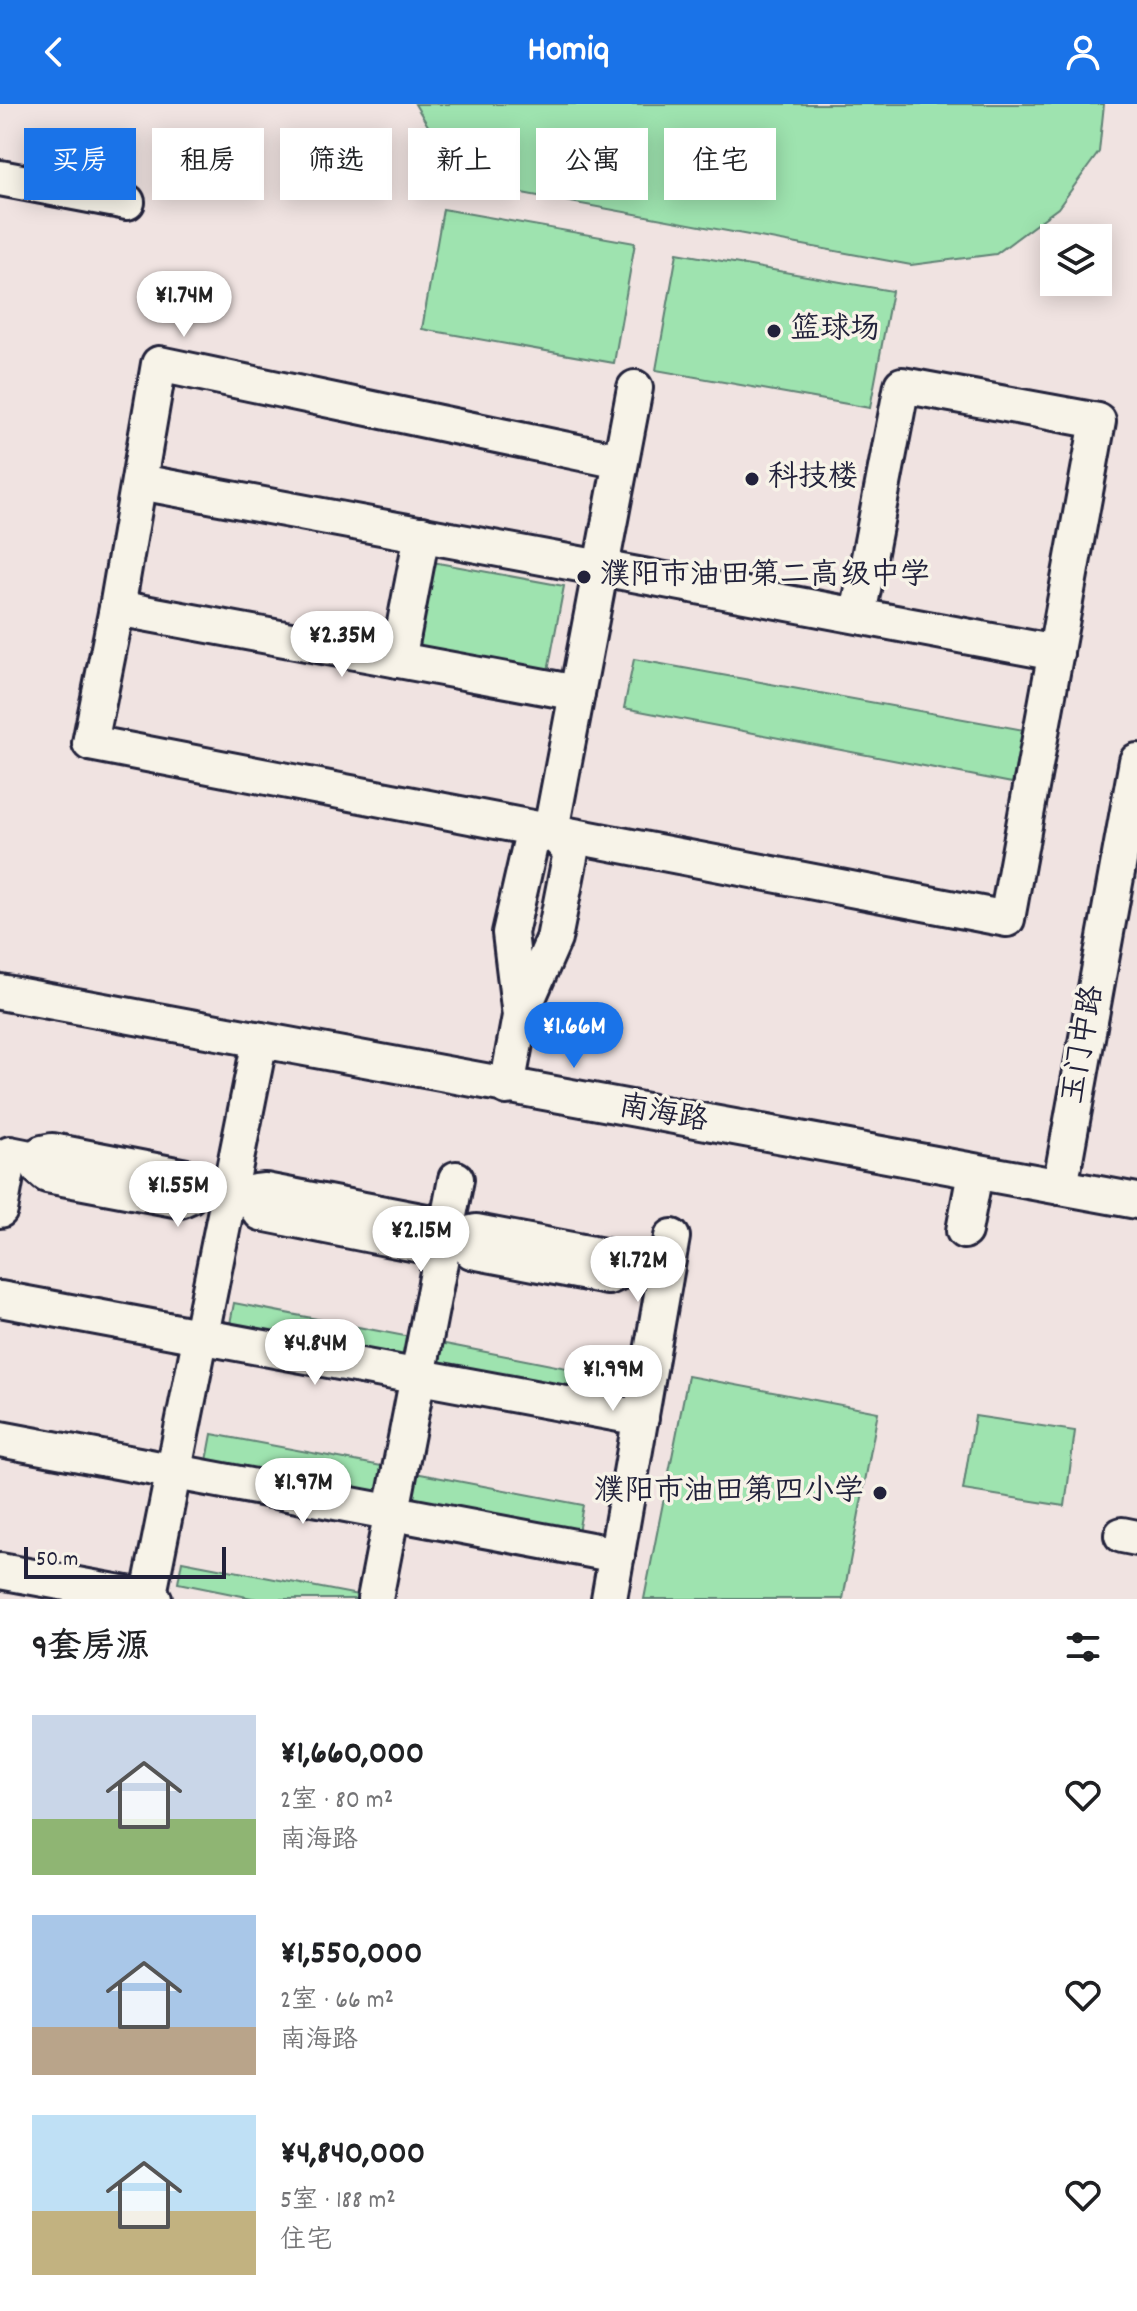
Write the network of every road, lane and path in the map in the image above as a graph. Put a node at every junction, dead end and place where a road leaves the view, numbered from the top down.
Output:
1 (0, 178) edge
2 (127, 202) dead end
3 (635, 388) dead end
4 (620, 461) junction
5 (140, 482) junction
6 (422, 534) junction
7 (599, 566) junction
8 (117, 608) junction
9 (858, 615) junction
10 (1056, 653) junction
11 (398, 660) junction
12 (577, 693) junction
13 (1137, 761) edge
14 (551, 830) junction
15 (0, 992) edge
16 (260, 1040) junction
17 (507, 1087) junction
18 (975, 1173) junction
19 (456, 1179) dead end
20 (1060, 1187) junction
21 (240, 1198) junction
22 (1137, 1201) edge
23 (0, 1210) edge
24 (964, 1231) dead end
25 (448, 1237) junction
26 (672, 1237) dead end
27 (666, 1280) junction
28 (0, 1299) edge
29 (200, 1336) junction
30 (418, 1376) junction
31 (641, 1418) junction
32 (0, 1439) edge
33 (172, 1472) junction
34 (392, 1513) junction
35 (617, 1555) junction
36 (0, 1571) edge
37 (148, 1598) edge
38 (154, 1599) edge
39 (375, 1599) edge
40 (609, 1599) edge

1 - 2 street
3 - 4 street
4 - 5 street
4 - 7 street
5 - 6 street
5 - 8 street
6 - 7 street
6 - 11 street
7 - 9 street
7 - 12 street
8 - 11 street
8 - 14 street
9 - 10 street
9 - 10 street
10 - 14 street
11 - 12 street
12 - 14 street
13 - 20 street, 玉门中路
14 - 17 street
15 - 16 street, 南海路
16 - 17 street, 南海路
16 - 21 street
17 - 18 street, 南海路
18 - 20 street, 南海路
18 - 24 street
19 - 25 street
20 - 22 street, 南海路
21 - 23 street
21 - 25 street
21 - 29 street
25 - 27 street
25 - 30 street
26 - 27 street
27 - 31 street
28 - 29 street
29 - 30 street
29 - 33 street
30 - 31 street
30 - 34 street
31 - 35 street
32 - 33 street
33 - 34 street
33 - 37 street
34 - 35 street
34 - 39 street
35 - 40 street
36 - 37 street
37 - 38 street

